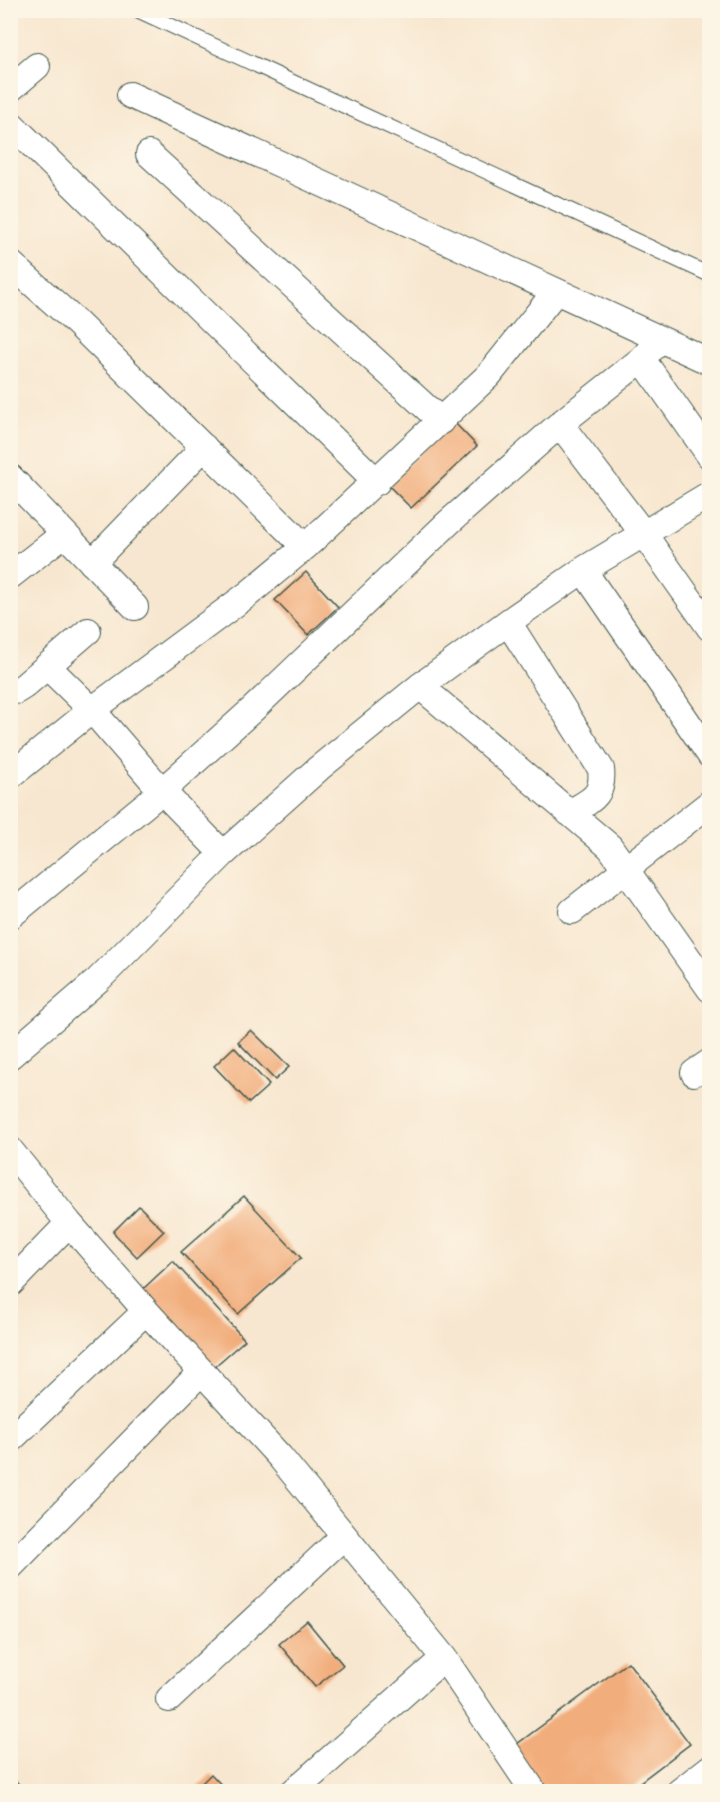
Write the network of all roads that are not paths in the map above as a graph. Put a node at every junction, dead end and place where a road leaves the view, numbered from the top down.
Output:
1 (137, 10) edge
2 (37, 66) dead end
3 (10, 89) edge
4 (130, 95) dead end
5 (10, 123) edge
6 (149, 154) dead end
7 (10, 262) edge
8 (710, 275) edge
9 (556, 291) junction
10 (660, 339) junction
11 (642, 359) junction
12 (710, 362) edge
13 (441, 421) junction
14 (560, 424) junction
15 (204, 447) junction
16 (710, 456) edge
17 (10, 477) edge
18 (377, 482) junction
19 (710, 494) edge
20 (643, 533) junction
21 (64, 534) junction
22 (305, 547) junction
23 (92, 563) junction
24 (583, 570) junction
25 (10, 576) edge
26 (135, 607) dead end
27 (508, 622) junction
28 (710, 628) edge
29 (88, 631) dead end
30 (47, 666) junction
31 (420, 686) junction
32 (10, 690) edge
33 (92, 710) junction
34 (710, 755) edge
35 (10, 776) edge
36 (162, 791) junction
37 (710, 803) edge
38 (569, 813) junction
39 (223, 854) junction
40 (626, 867) junction
41 (572, 910) dead end
42 (10, 916) edge
43 (710, 989) edge
44 (10, 1056) edge
45 (10, 1150) edge
46 (69, 1223) junction
47 (10, 1284) edge
48 (146, 1311) junction
49 (201, 1372) junction
50 (10, 1440) edge
51 (344, 1536) junction
52 (10, 1567) edge
53 (444, 1658) junction
54 (169, 1699) dead end
55 (710, 1768) edge
56 (292, 1791) edge
57 (534, 1791) edge
58 (679, 1791) edge

1 - 8 lane
2 - 3 street
4 - 9 street
5 - 18 street
6 - 13 street
7 - 15 street
9 - 10 street
9 - 13 street
10 - 11 street
10 - 12 street
11 - 14 street
11 - 16 street
13 - 18 street
14 - 20 street
14 - 36 street
15 - 22 street
15 - 23 street
17 - 21 street
18 - 22 street
19 - 20 street
20 - 24 street
20 - 28 street
21 - 23 street
21 - 25 street
22 - 33 street
23 - 26 street
24 - 27 street
24 - 34 street
27 - 31 street
27 - 38 street
29 - 30 street
30 - 32 street
30 - 33 street
31 - 38 street
31 - 39 street
33 - 35 street
33 - 36 street
36 - 39 street
36 - 42 street
37 - 40 street
38 - 40 street
39 - 44 street
40 - 41 street
40 - 43 street
45 - 46 street
46 - 47 street
46 - 48 street
48 - 49 street
48 - 50 street
49 - 51 street
49 - 52 street
51 - 53 street
51 - 54 street
53 - 56 street
53 - 57 street
55 - 58 street

